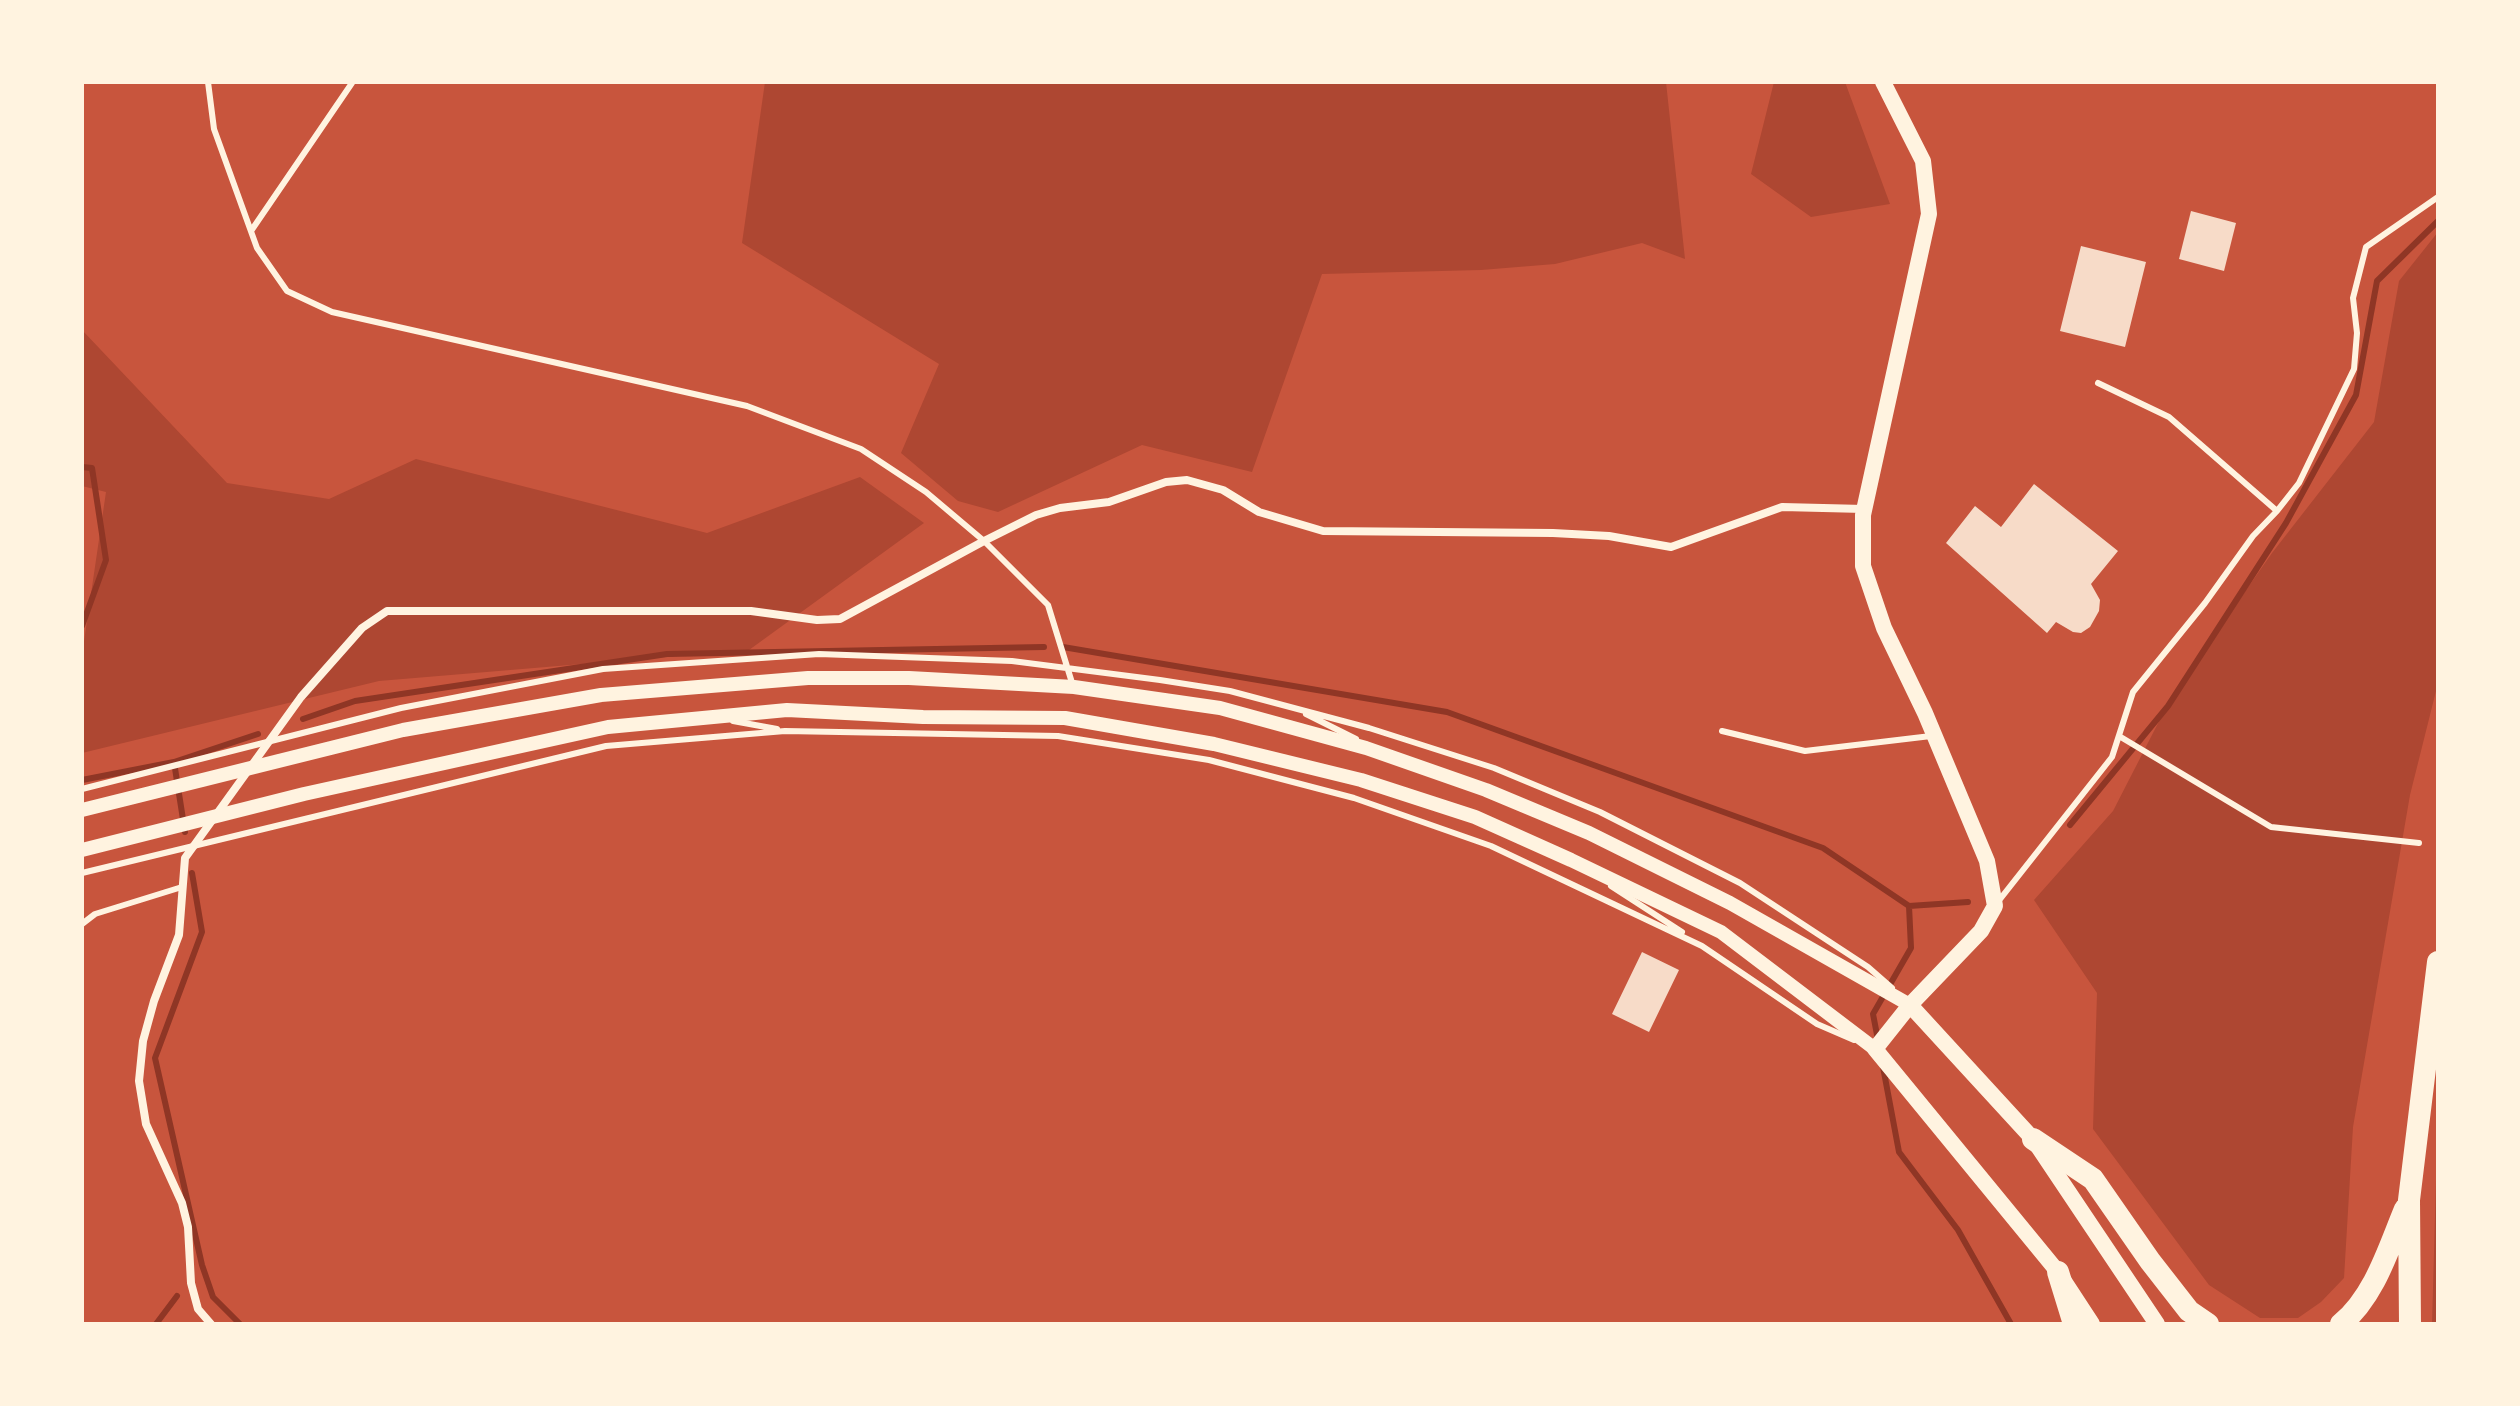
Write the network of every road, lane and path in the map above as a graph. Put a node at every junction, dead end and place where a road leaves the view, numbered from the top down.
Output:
1 (208, 82) edge
2 (1883, 82) edge
3 (352, 83) edge
4 (2438, 197) edge
5 (251, 231) junction
6 (2098, 383) dead end
7 (1866, 509) junction
8 (2277, 511) junction
9 (984, 541) junction
10 (1068, 669) junction
11 (1074, 687) junction
12 (1294, 708) junction
13 (713, 717) junction
14 (1065, 718) junction
15 (785, 731) junction
16 (1722, 731) dead end
17 (1934, 735) junction
18 (1058, 736) junction
19 (2119, 736) junction
20 (1392, 757) junction
21 (82, 789) edge
22 (82, 810) edge
23 (2419, 843) dead end
24 (82, 850) edge
25 (1571, 860) junction
26 (82, 873) edge
27 (182, 887) junction
28 (1995, 906) junction
29 (82, 924) edge
30 (1702, 946) junction
31 (2438, 962) edge
32 (1910, 1005) junction
33 (1875, 1049) junction
34 (2033, 1139) junction
35 (2409, 1200) junction
36 (2058, 1272) junction
37 (211, 1324) edge
38 (2074, 1324) edge
39 (2092, 1324) edge
40 (2157, 1324) edge
41 (2208, 1324) edge
42 (2341, 1324) edge
43 (2410, 1324) edge

1 - 5 lane
2 - 7 main road
3 - 5 lane
4 - 8 lane
5 - 9 lane
6 - 8 lane
7 - 9 street
7 - 17 main road
8 - 19 lane
9 - 10 lane
9 - 27 street
10 - 11 lane
10 - 12 lane
10 - 21 lane
11 - 20 street
11 - 22 street
12 - 20 lane
12 - 32 lane
13 - 14 street
13 - 15 lane
13 - 24 street
14 - 18 lane
14 - 25 street
15 - 18 lane
15 - 26 lane
16 - 17 lane
17 - 28 main road
18 - 30 lane
19 - 23 lane
19 - 28 lane
20 - 32 street
25 - 30 lane
25 - 33 street
27 - 29 lane
27 - 37 street
28 - 32 main road
30 - 33 lane
31 - 35 highway
32 - 33 main road
32 - 34 main road
33 - 36 main road
34 - 40 main road
34 - 41 highway
35 - 42 highway
35 - 43 highway
36 - 38 highway
36 - 39 main road

